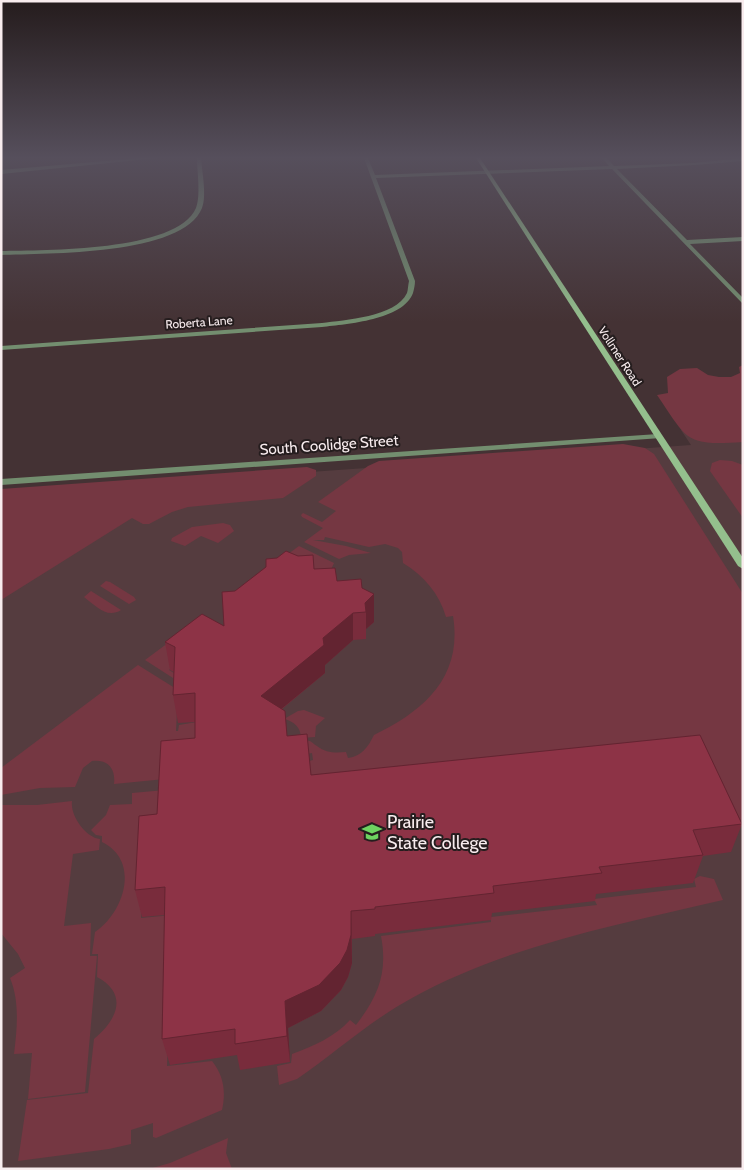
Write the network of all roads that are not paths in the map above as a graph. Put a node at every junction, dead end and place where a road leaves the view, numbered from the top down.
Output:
1 (195, 213) edge
2 (387, 213) edge
3 (513, 213) edge
4 (656, 213) edge
5 (743, 240) edge
6 (685, 242) junction
7 (1, 253) edge
8 (743, 302) edge
9 (1, 348) edge
10 (658, 436) junction
11 (1, 482) edge
12 (743, 566) edge

1 - 7 street
2 - 9 street, Roberta Lane
3 - 10 main road, Vollmer Road
4 - 6 street
5 - 6 street
6 - 8 street
10 - 11 street, South Coolidge Street
10 - 12 main road, Vollmer Road

